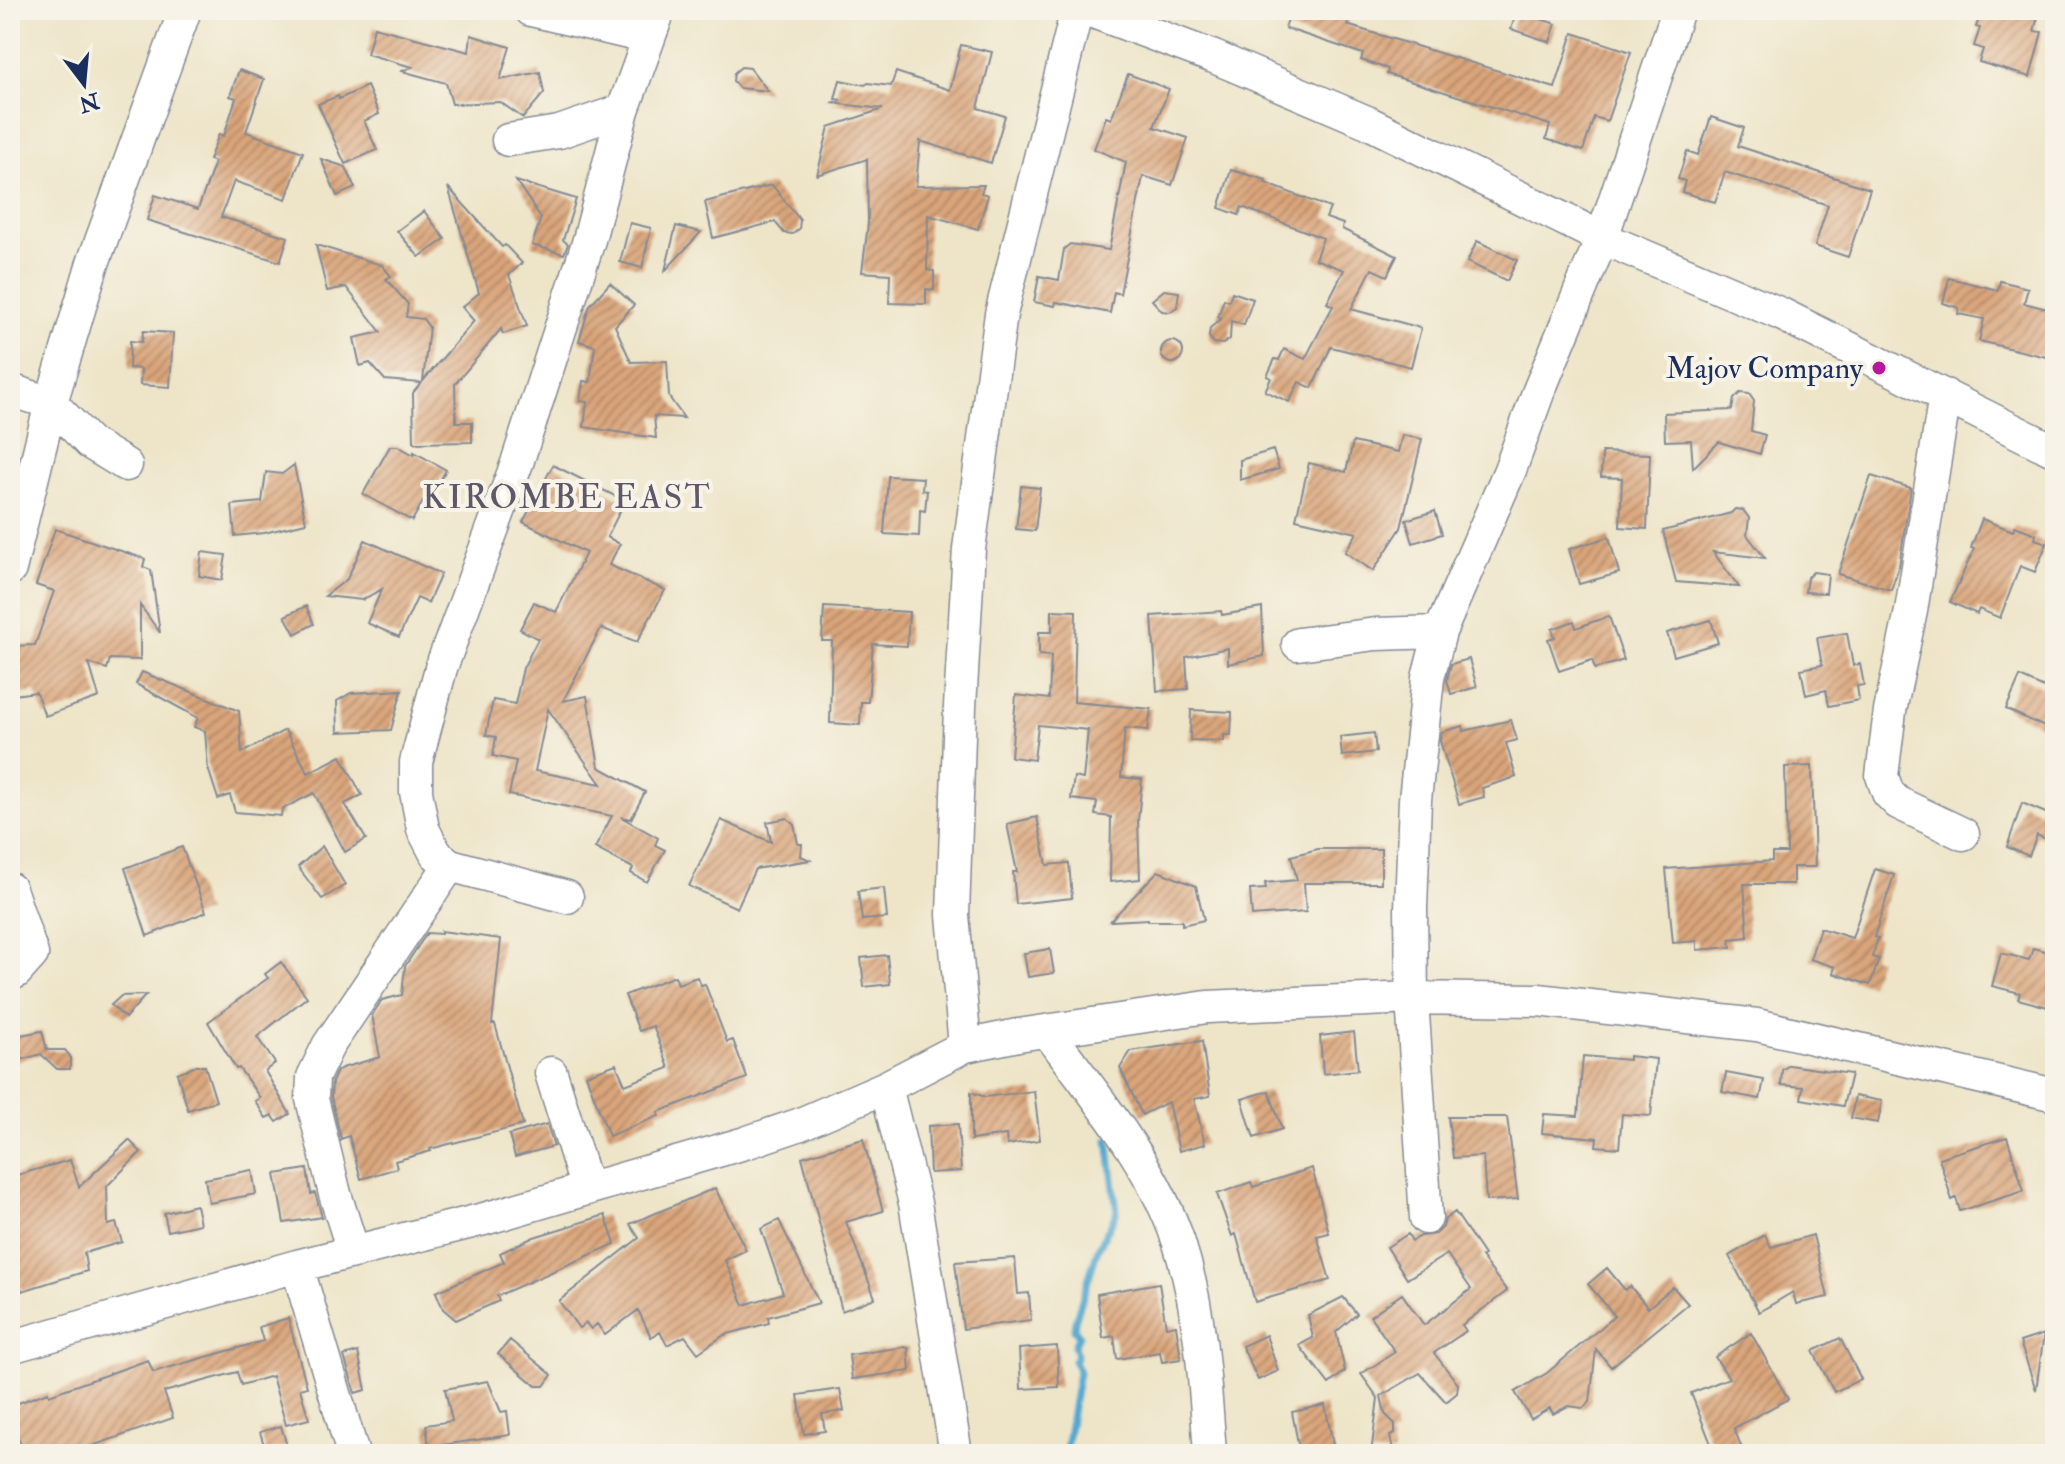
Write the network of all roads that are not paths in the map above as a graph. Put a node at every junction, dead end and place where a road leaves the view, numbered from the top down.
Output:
1 (185, 10) edge
2 (531, 10) edge
3 (1077, 10) edge
4 (1088, 10) edge
5 (1678, 10) edge
6 (654, 24) edge
7 (623, 110) junction
8 (508, 140) dead end
9 (1602, 238) junction
10 (10, 390) edge
11 (1945, 395) junction
12 (51, 403) junction
13 (2055, 451) edge
14 (126, 465) dead end
15 (10, 569) edge
16 (1440, 632) junction
17 (1298, 644) dead end
18 (1963, 834) dead end
19 (450, 865) junction
20 (10, 889) edge
21 (567, 897) dead end
22 (10, 975) edge
23 (1412, 998) junction
24 (1048, 1032) junction
25 (965, 1046) junction
26 (551, 1073) dead end
27 (886, 1087) junction
28 (2055, 1095) edge
29 (587, 1189) junction
30 (1426, 1218) dead end
31 (353, 1251) junction
32 (297, 1266) junction
33 (10, 1347) edge
34 (353, 1454) edge
35 (956, 1454) edge
36 (1210, 1454) edge

1 - 12 street
2 - 6 street
3 - 25 street
4 - 9 street
5 - 9 street
6 - 7 street
7 - 8 street
7 - 19 street
9 - 11 street
9 - 16 street
10 - 12 street
11 - 13 street
11 - 18 street
12 - 14 street
12 - 15 street
16 - 17 street
16 - 23 street
19 - 21 street
19 - 31 street
20 - 22 street
23 - 24 street
23 - 28 street
23 - 30 street
24 - 25 street
24 - 36 street
25 - 27 street
26 - 29 street
27 - 29 street
27 - 35 street
29 - 31 street
31 - 32 street
32 - 33 street
32 - 34 street

